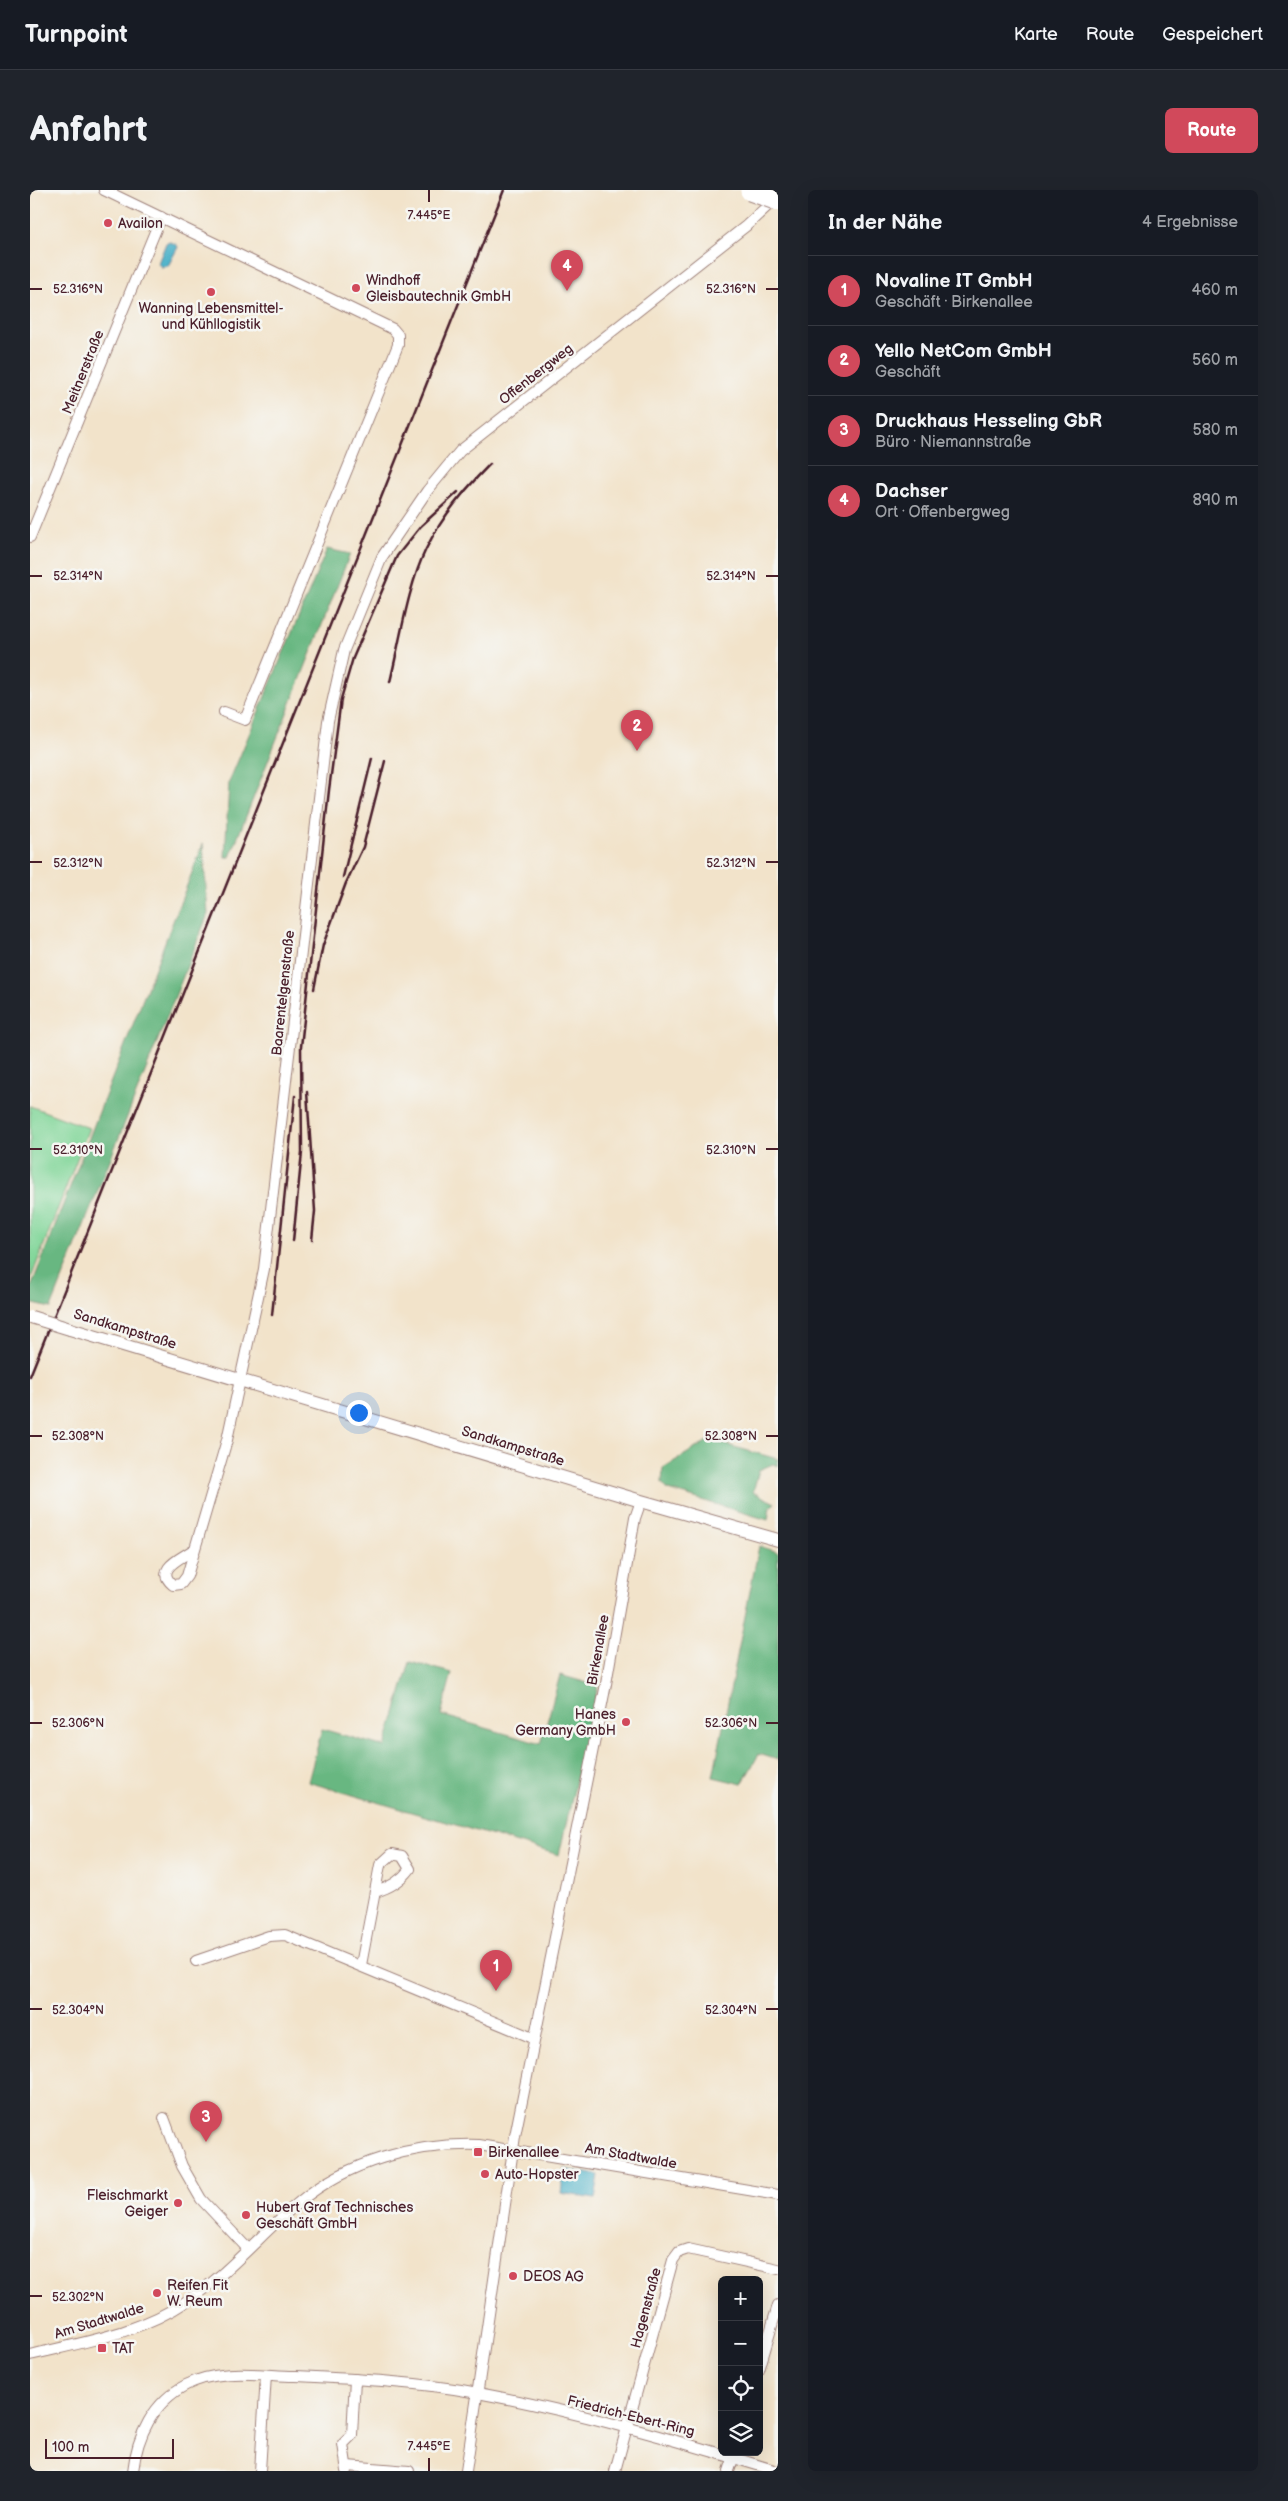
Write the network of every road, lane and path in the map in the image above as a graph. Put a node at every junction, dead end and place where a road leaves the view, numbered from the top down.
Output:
1 (104, 190) edge
2 (750, 191) edge
3 (778, 197) edge
4 (778, 201) edge
5 (161, 217) junction
6 (30, 537) edge
7 (358, 612) joint
8 (224, 712) dead end
9 (30, 1317) edge
10 (240, 1378) junction
11 (641, 1501) junction
12 (778, 1540) edge
13 (193, 1550) dead end
14 (375, 1892) dead end
15 (196, 1961) dead end
16 (361, 1965) junction
17 (534, 2038) junction
18 (164, 2118) dead end
19 (512, 2150) junction
20 (778, 2195) edge
21 (248, 2249) junction
22 (778, 2269) edge
23 (778, 2305) edge
24 (774, 2336) edge
25 (30, 2355) edge
26 (761, 2366) edge
27 (266, 2375) junction
28 (355, 2379) junction
29 (477, 2393) junction
30 (628, 2428) junction
31 (718, 2451) edge
32 (734, 2456) edge
33 (737, 2456) edge
34 (347, 2468) edge
35 (133, 2471) edge
36 (260, 2471) edge
37 (409, 2471) edge
38 (466, 2471) edge
39 (615, 2471) edge
40 (729, 2471) edge
41 (778, 2471) edge

1 - 5 street
2 - 4 highway, bridge
3 - 7 street, Offenbergweg
5 - 6 street, Meitnerstraße
5 - 8 street
7 - 10 street, Baarentelgenstraße
9 - 10 street, Sandkampstraße, bridge
10 - 11 street, Sandkampstraße
10 - 13 street
11 - 12 street, Sandkampstraße
11 - 17 street, Birkenallee
14 - 16 street
15 - 16 street
16 - 17 street
17 - 19 street, Birkenallee
18 - 21 street
19 - 20 street, Am Stadtwalde
19 - 21 street, Am Stadtwalde
19 - 29 street, Birkenallee
21 - 25 street, Am Stadtwalde
22 - 30 street, Hagenstraße
23 - 24 street
24 - 26 street
27 - 28 street, Friedrich-Ebert-Ring
27 - 35 street, Friedrich-Ebert-Ring
27 - 36 street
28 - 29 street, Friedrich-Ebert-Ring
28 - 34 street
29 - 30 street, Friedrich-Ebert-Ring
29 - 38 street, Birkenallee
30 - 31 street, Friedrich-Ebert-Ring
30 - 39 street, Hagenstraße
32 - 40 street
33 - 41 street, Friedrich-Ebert-Ring
34 - 37 street

